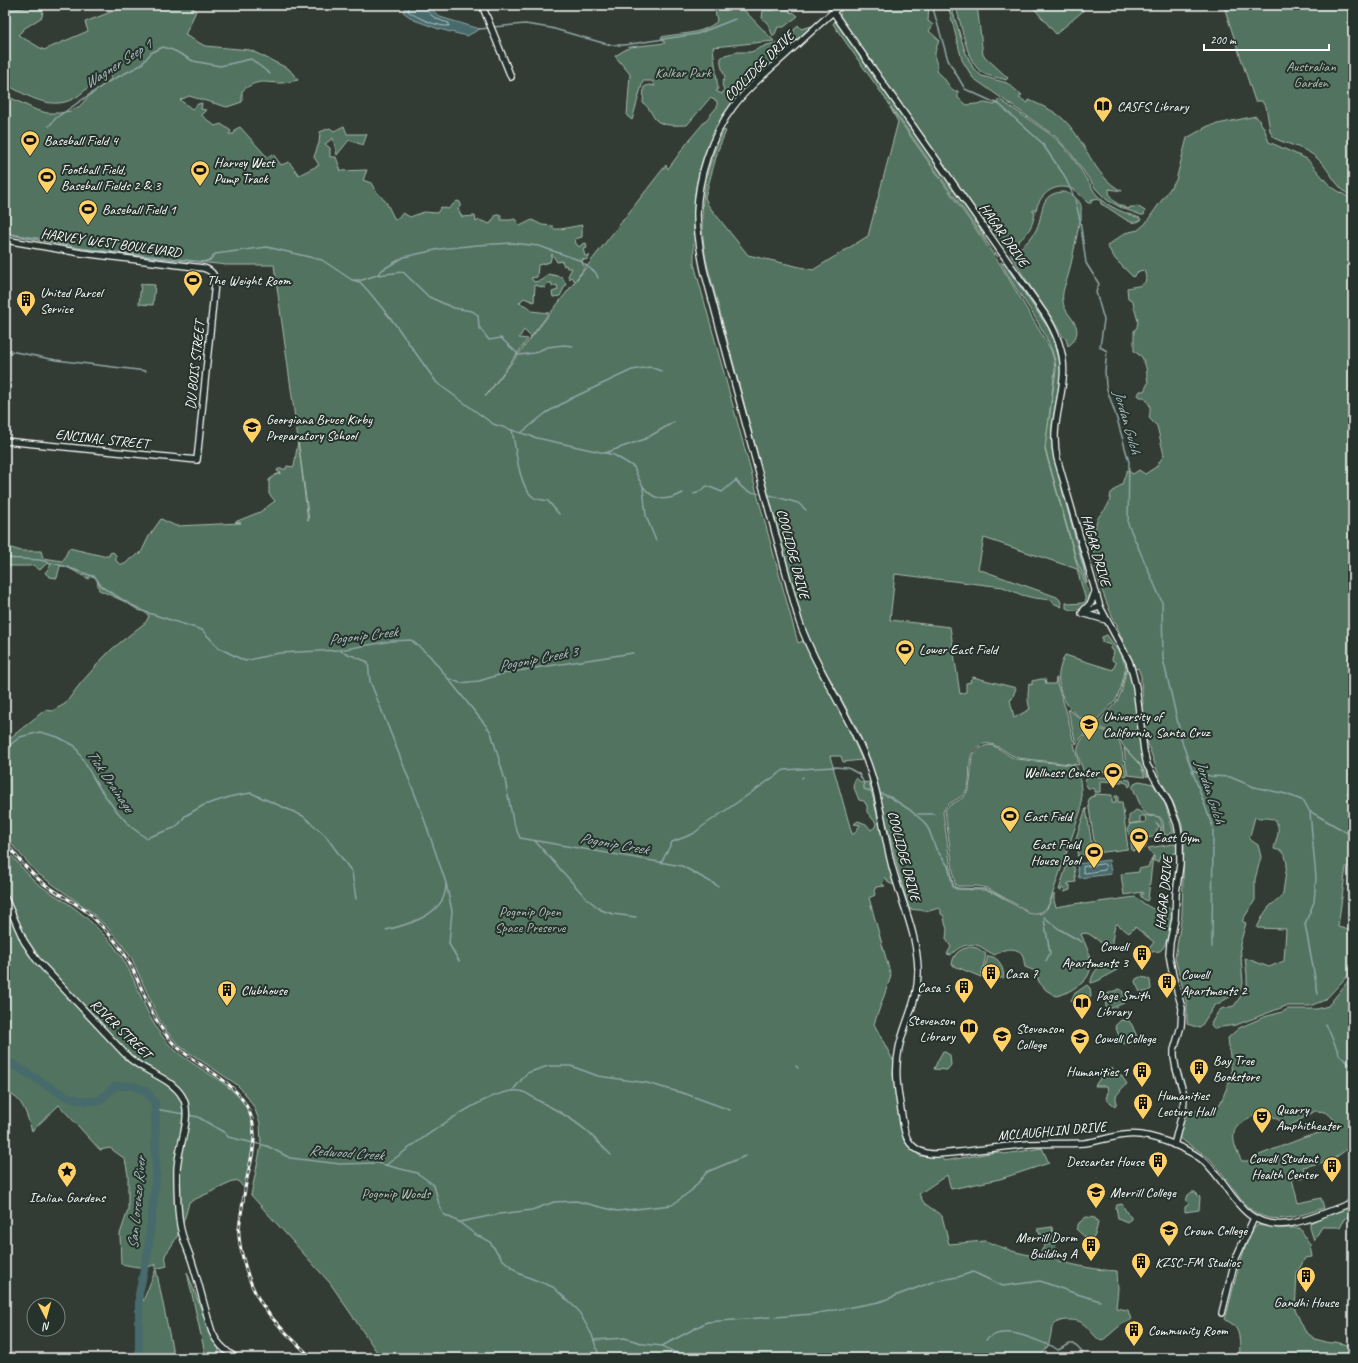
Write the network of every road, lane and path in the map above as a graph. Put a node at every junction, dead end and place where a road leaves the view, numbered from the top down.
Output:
1 (482, 5) edge
2 (841, 5) edge
3 (833, 12) junction
4 (511, 77) dead end
5 (5, 240) edge
6 (213, 273) joint
7 (5, 441) edge
8 (197, 460) joint
9 (1095, 592) junction
10 (1100, 607) junction
11 (1083, 611) junction
12 (1106, 620) junction
13 (5, 898) edge
14 (911, 1143) joint
15 (1174, 1145) junction
16 (1353, 1202) edge
17 (1254, 1218) junction
18 (1222, 1313) dead end
19 (236, 1358) edge

1 - 4 street
2 - 3 street, COOLIDGE DRIVE
3 - 9 street, HAGAR DRIVE
3 - 14 street, COOLIDGE DRIVE
5 - 6 street, HARVEY WEST BOULEVARD
6 - 8 street, DU BOIS STREET
7 - 8 street, ENCINAL STREET
9 - 10 street, HAGAR DRIVE
9 - 11 street
10 - 11 street
10 - 12 street, HAGAR DRIVE
11 - 12 street
12 - 15 street, HAGAR DRIVE
13 - 19 street, RIVER STREET
14 - 15 street, MCLAUGHLIN DRIVE
15 - 17 street, MCLAUGHLIN DRIVE
16 - 17 street, MCLAUGHLIN DRIVE
17 - 18 street

